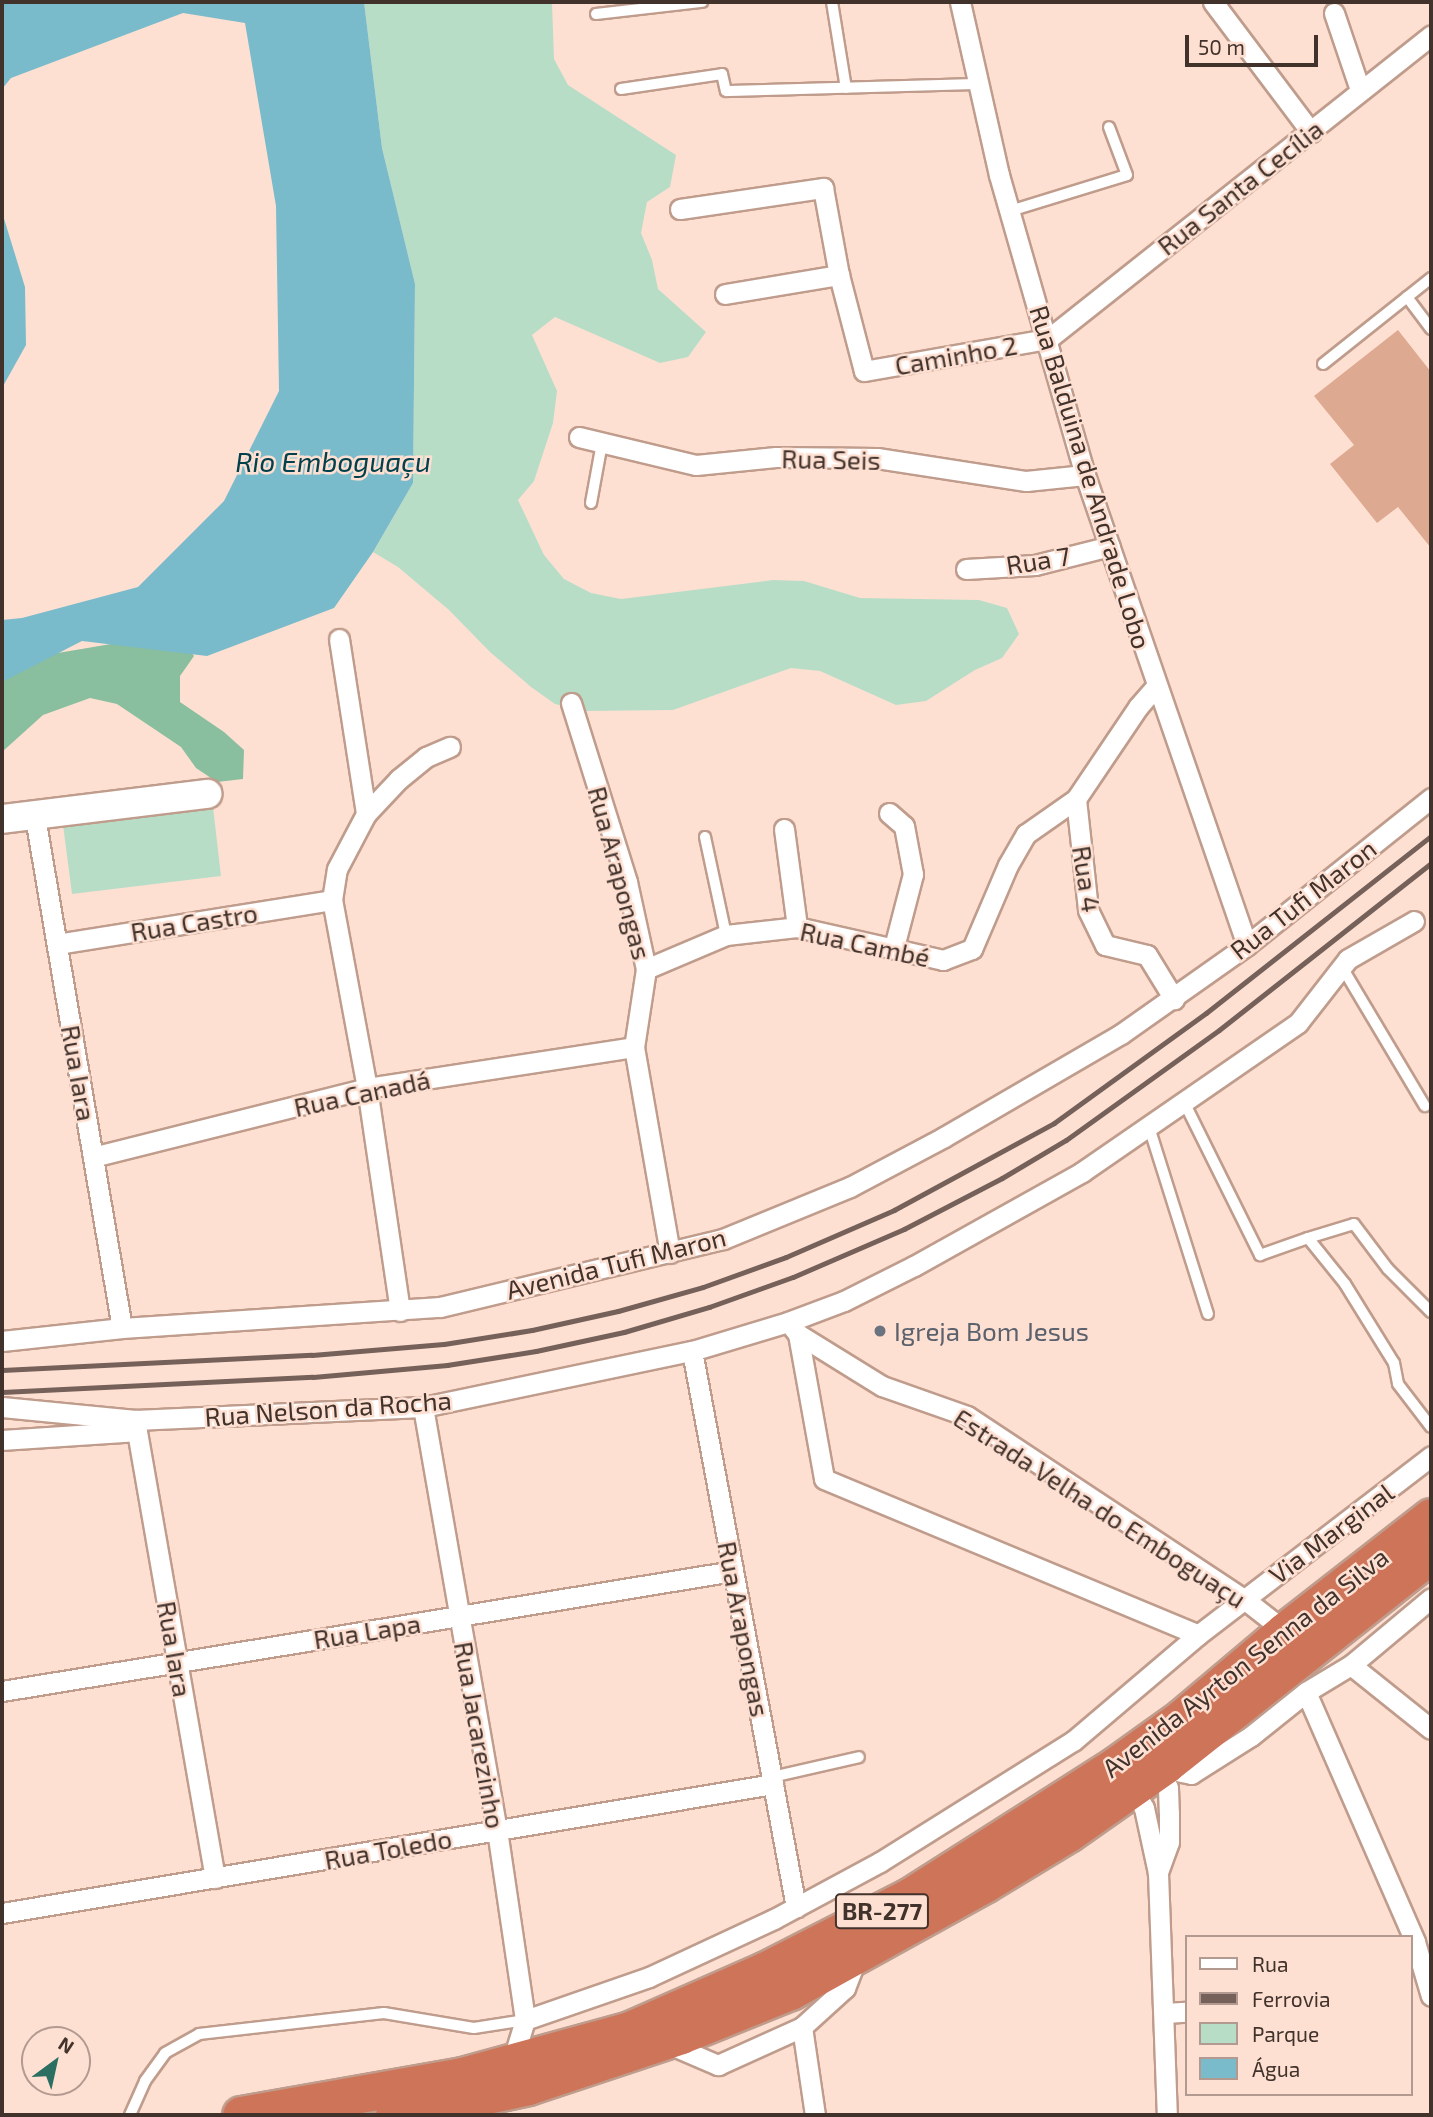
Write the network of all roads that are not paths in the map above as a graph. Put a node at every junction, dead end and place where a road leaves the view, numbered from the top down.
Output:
1 (702, 2) edge
2 (832, 2) edge
3 (960, 2) edge
4 (1213, 2) edge
5 (1334, 13) dead end
6 (596, 14) dead end
7 (1431, 35) edge
8 (979, 84) junction
9 (846, 88) junction
10 (621, 89) dead end
11 (1360, 90) junction
12 (1109, 127) dead end
13 (1311, 132) junction
14 (680, 209) dead end
15 (1010, 211) junction
16 (839, 275) junction
17 (1431, 278) edge
18 (725, 295) dead end
19 (1407, 297) junction
20 (1431, 329) edge
21 (1048, 339) junction
22 (1323, 364) dead end
23 (579, 437) dead end
24 (602, 443) junction
25 (1085, 475) junction
26 (591, 503) dead end
27 (1110, 545) junction
28 (966, 569) dead end
29 (339, 639) dead end
30 (1156, 685) junction
31 (571, 703) dead end
32 (450, 747) dead end
33 (207, 794) dead end
34 (1431, 798) edge
35 (1076, 799) junction
36 (889, 813) dead end
37 (366, 814) junction
38 (36, 817) junction
39 (2, 820) edge
40 (784, 829) dead end
41 (705, 836) dead end
42 (332, 900) junction
43 (1414, 921) dead end
44 (797, 927) junction
45 (726, 935) junction
46 (57, 944) junction
47 (1247, 945) junction
48 (894, 947) junction
49 (1341, 967) junction
50 (646, 969) junction
51 (1174, 999) junction
52 (634, 1047) junction
53 (368, 1088) junction
54 (1185, 1104) junction
55 (1424, 1105) dead end
56 (1149, 1127) junction
57 (93, 1157) junction
58 (1308, 1238) junction
59 (670, 1253) junction
60 (400, 1311) junction
61 (1431, 1312) edge
62 (1208, 1314) dead end
63 (122, 1328) junction
64 (793, 1328) junction
65 (2, 1341) edge
66 (692, 1351) junction
67 (2, 1407) edge
68 (424, 1407) junction
69 (136, 1426) junction
70 (1431, 1427) edge
71 (2, 1440) edge
72 (1431, 1456) edge
73 (1431, 1517) edge
74 (1431, 1553) edge
75 (733, 1571) junction
76 (1431, 1598) edge
77 (1244, 1599) junction
78 (460, 1616) junction
79 (1285, 1632) junction
80 (1198, 1635) junction
81 (177, 1662) junction
82 (1351, 1665) junction
83 (2, 1691) edge
84 (1306, 1692) junction
85 (1431, 1729) edge
86 (859, 1757) dead end
87 (1139, 1766) junction
88 (773, 1780) junction
89 (497, 1830) junction
90 (1158, 1873) junction
91 (215, 1878) junction
92 (796, 1907) junction
93 (2, 1913) edge
94 (1419, 1941) edge
95 (858, 1953) junction
96 (1431, 1996) edge
97 (1184, 2012) edge
98 (1164, 2013) junction
99 (525, 2020) junction
100 (802, 2027) junction
101 (663, 2041) junction
102 (512, 2062) junction
103 (130, 2115) edge
104 (241, 2115) edge
105 (394, 2115) edge
106 (815, 2115) edge
107 (1167, 2115) edge

1 - 6 lane
2 - 9 lane
3 - 8 street, Rua Balduina de Andrade Lobo
4 - 13 street
5 - 11 street
7 - 11 street, Rua Santa Cecília
8 - 9 lane
8 - 15 street, Rua Balduina de Andrade Lobo
9 - 10 lane
11 - 13 street, Rua Santa Cecília
12 - 15 lane
13 - 21 street, Rua Santa Cecília
14 - 16 street
15 - 21 street, Rua Balduina de Andrade Lobo
16 - 18 street
16 - 21 street, Caminho 2
17 - 19 lane
19 - 20 lane
19 - 22 lane
21 - 25 street, Rua Balduina de Andrade Lobo
23 - 24 street, Rua Seis
24 - 25 street, Rua Seis
24 - 26 lane
25 - 27 street, Rua Balduina de Andrade Lobo
27 - 28 street, Rua 7
27 - 30 street, Rua Balduina de Andrade Lobo
29 - 37 street
30 - 35 street, Rua Cambé
30 - 47 street, Rua Balduina de Andrade Lobo
31 - 50 street, Rua Arapongas
32 - 37 street
33 - 38 street
34 - 47 street, Rua Tufi Maron
35 - 48 street, Rua Cambé
35 - 51 street, Rua 4
36 - 48 street
37 - 42 street
38 - 39 street
38 - 46 street, Rua Iara
40 - 44 street
41 - 45 lane
42 - 46 street, Rua Castro
42 - 53 street
43 - 49 street, Rua Nelson da Rocha
44 - 45 street, Rua Cambé
44 - 48 street, Rua Cambé
45 - 50 street, Rua Cambé
46 - 57 street, Rua Iara
47 - 51 street, Rua Tufi Maron
49 - 54 street, Rua Nelson da Rocha
49 - 55 lane
50 - 52 street, Rua Arapongas
51 - 59 street, Avenida Tufi Maron
52 - 53 street, Rua Canadá
52 - 59 street, Rua Arapongas
53 - 57 street, Rua Canadá
53 - 60 street
54 - 56 street, Rua Nelson da Rocha
54 - 58 lane
56 - 62 lane
56 - 64 street, Rua Nelson da Rocha
57 - 63 street, Rua Iara
58 - 61 lane
58 - 70 lane
59 - 60 street, Avenida Tufi Maron
60 - 63 street, Avenida Tufi Maron
63 - 65 street, Avenida Tufi Maron
64 - 66 street, Rua Nelson da Rocha
64 - 77 street, Estrada Velha do Emboguaçu
64 - 80 street
66 - 68 street, Rua Nelson da Rocha
66 - 75 street, Rua Arapongas
67 - 69 street, Rua Nelson da Rocha
68 - 69 street, Rua Nelson da Rocha
68 - 78 street, Rua Jacarezinho
69 - 71 street
69 - 81 street, Rua Iara
72 - 77 street, Via Marginal
73 - 79 highway, Avenida Ayrton Senna da Silva / BR-277
74 - 87 highway, Avenida Ayrton Senna da Silva / BR-277
75 - 78 street, Rua Lapa
75 - 88 street, Rua Arapongas
76 - 82 street
77 - 79 street, Estrada Velha do Emboguaçu
77 - 80 street, Via Marginal
78 - 81 street, Rua Lapa
78 - 89 street, Rua Jacarezinho
79 - 87 highway, Avenida Ayrton Senna da Silva / BR-277
80 - 92 street, Via Marginal
81 - 83 street, Rua Lapa
81 - 91 street, Rua Iara
82 - 84 street
82 - 85 street
84 - 87 street
84 - 94 street
86 - 88 lane
87 - 90 street
87 - 90 street
87 - 95 highway, Avenida Ayrton Senna da Silva / BR-277
87 - 102 highway, Avenida Ayrton Senna da Silva / BR-277
88 - 89 street, Rua Toledo
88 - 92 street, Rua Arapongas
89 - 91 street, Rua Toledo
89 - 99 street, Rua Jacarezinho
90 - 98 street
91 - 93 street, Rua Toledo
92 - 99 street, Via Marginal
94 - 96 street
95 - 100 street
95 - 101 highway, Avenida Ayrton Senna da Silva / BR-277
97 - 98 street
98 - 107 street
99 - 102 street, Rua Jacarezinho
99 - 103 lane
100 - 101 street
100 - 106 street
101 - 105 highway, Avenida Ayrton Senna da Silva / BR-277
102 - 104 highway, Avenida Ayrton Senna da Silva / BR-277

